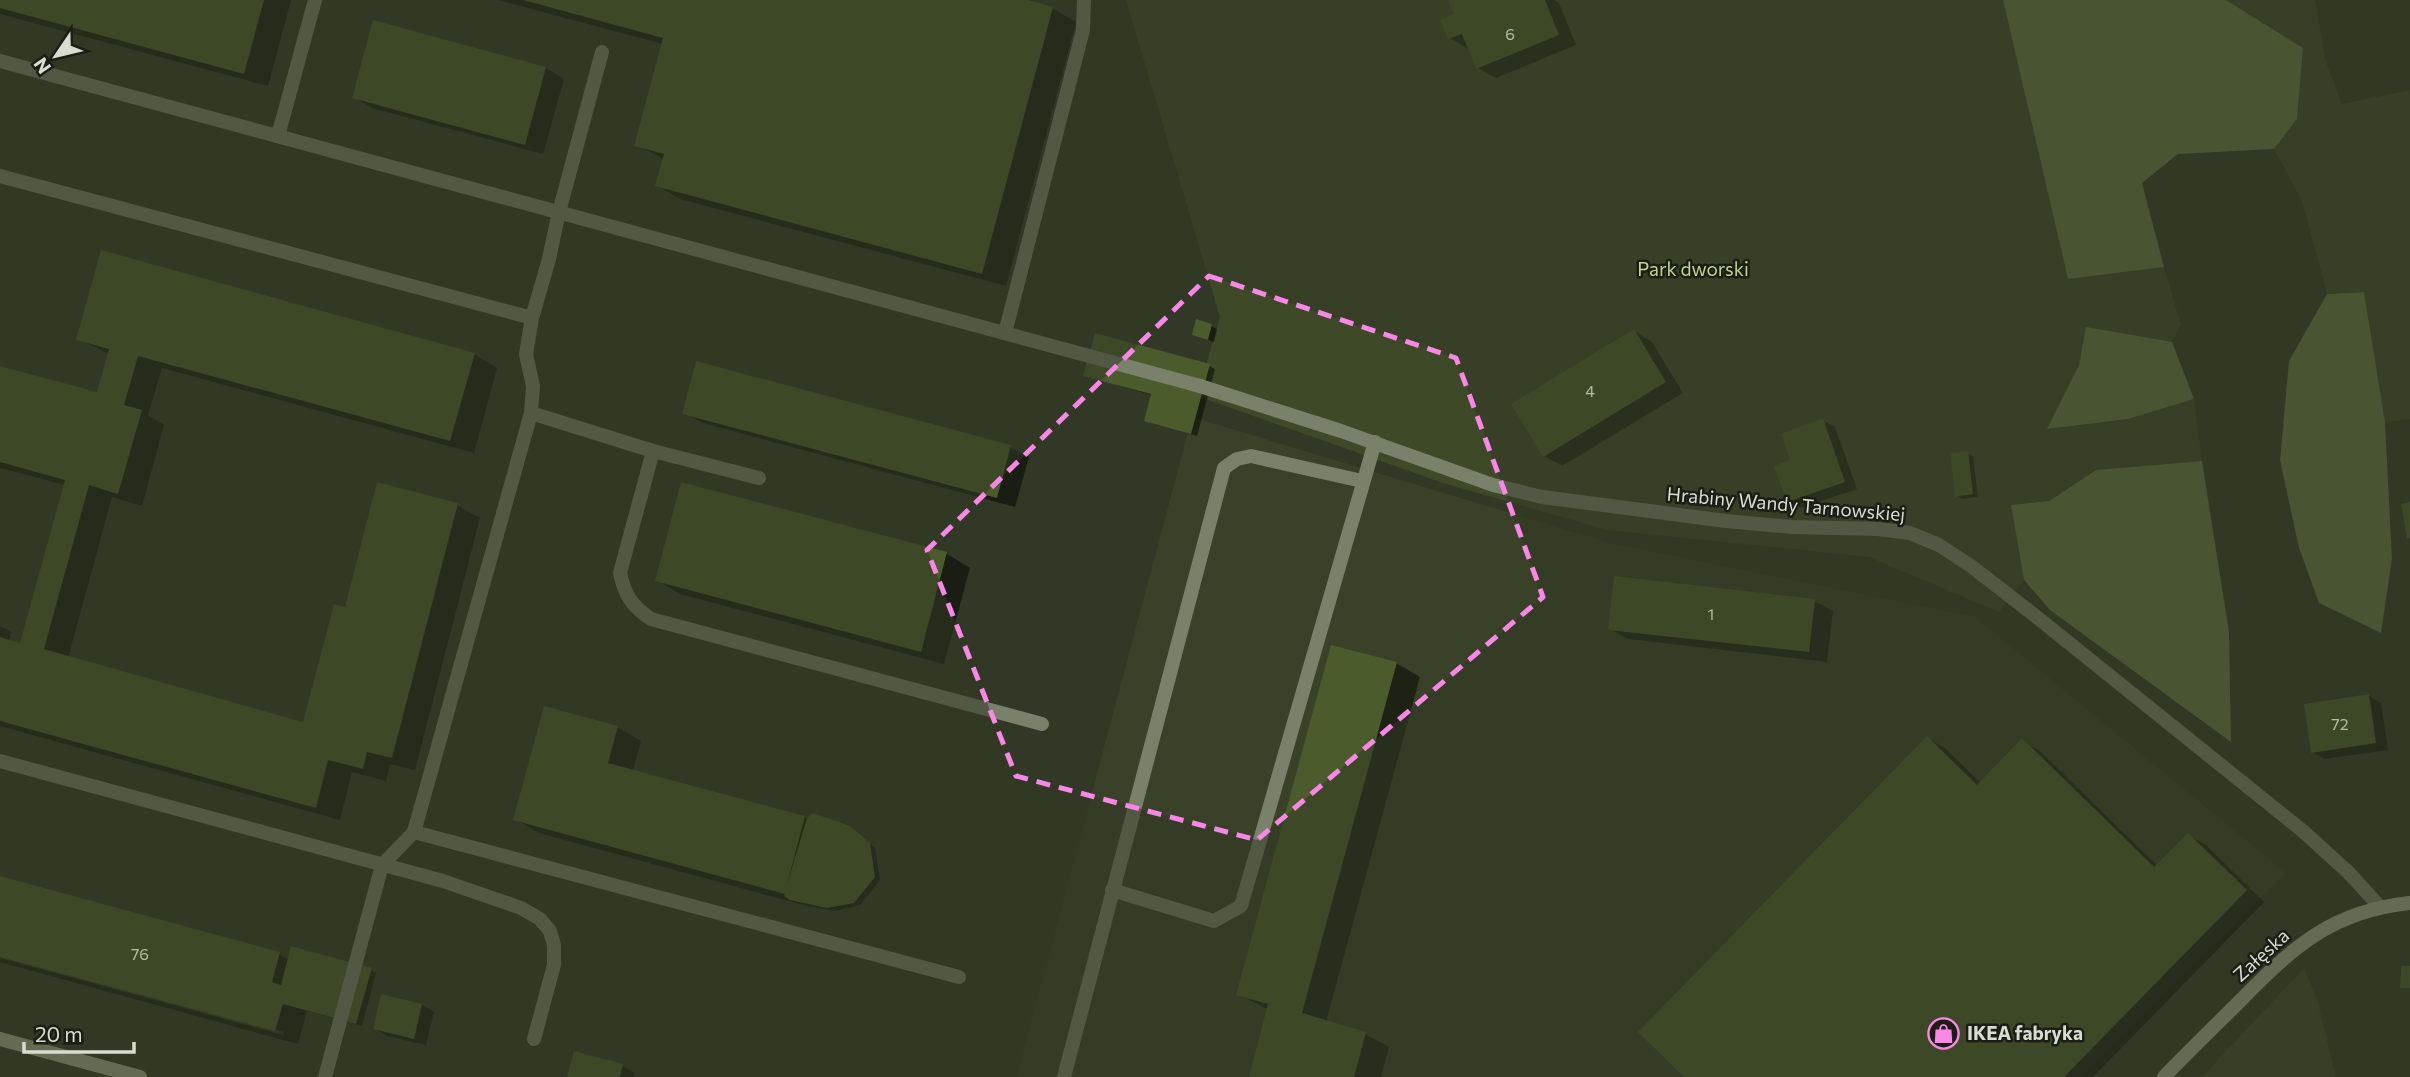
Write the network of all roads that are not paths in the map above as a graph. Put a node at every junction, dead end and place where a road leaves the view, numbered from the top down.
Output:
1 (315, 0) edge
2 (1084, 0) edge
3 (602, 52) dead end
4 (0, 61) edge
5 (278, 136) junction
6 (0, 176) edge
7 (559, 212) junction
8 (532, 318) junction
9 (1005, 333) junction
10 (531, 413) junction
11 (1375, 442) junction
12 (653, 451) junction
13 (759, 478) dead end
14 (1362, 481) junction
15 (1042, 724) dead end
16 (0, 761) edge
17 (414, 832) junction
18 (382, 865) junction
19 (1112, 890) junction
20 (2410, 903) edge
21 (2381, 907) junction
22 (960, 977) dead end
23 (0, 1039) edge
24 (534, 1039) dead end
25 (140, 1077) edge
26 (325, 1077) edge
27 (1064, 1077) edge
28 (2164, 1077) edge

1 - 5 street
2 - 9 street
3 - 7 street
4 - 5 street, Hrabiny Wandy Tarnowskiej
5 - 7 street, Hrabiny Wandy Tarnowskiej
6 - 8 street
7 - 8 street
7 - 9 street, Hrabiny Wandy Tarnowskiej
8 - 10 street
9 - 11 street, Hrabiny Wandy Tarnowskiej
10 - 12 street
10 - 17 street
11 - 14 street
11 - 21 street, Hrabiny Wandy Tarnowskiej
12 - 13 street
12 - 15 street
14 - 19 street
14 - 19 street
16 - 18 street
17 - 18 street
17 - 22 street
18 - 24 street
18 - 26 street
19 - 27 street
20 - 21 street, Załęska
21 - 28 street, Załęska
23 - 25 street

